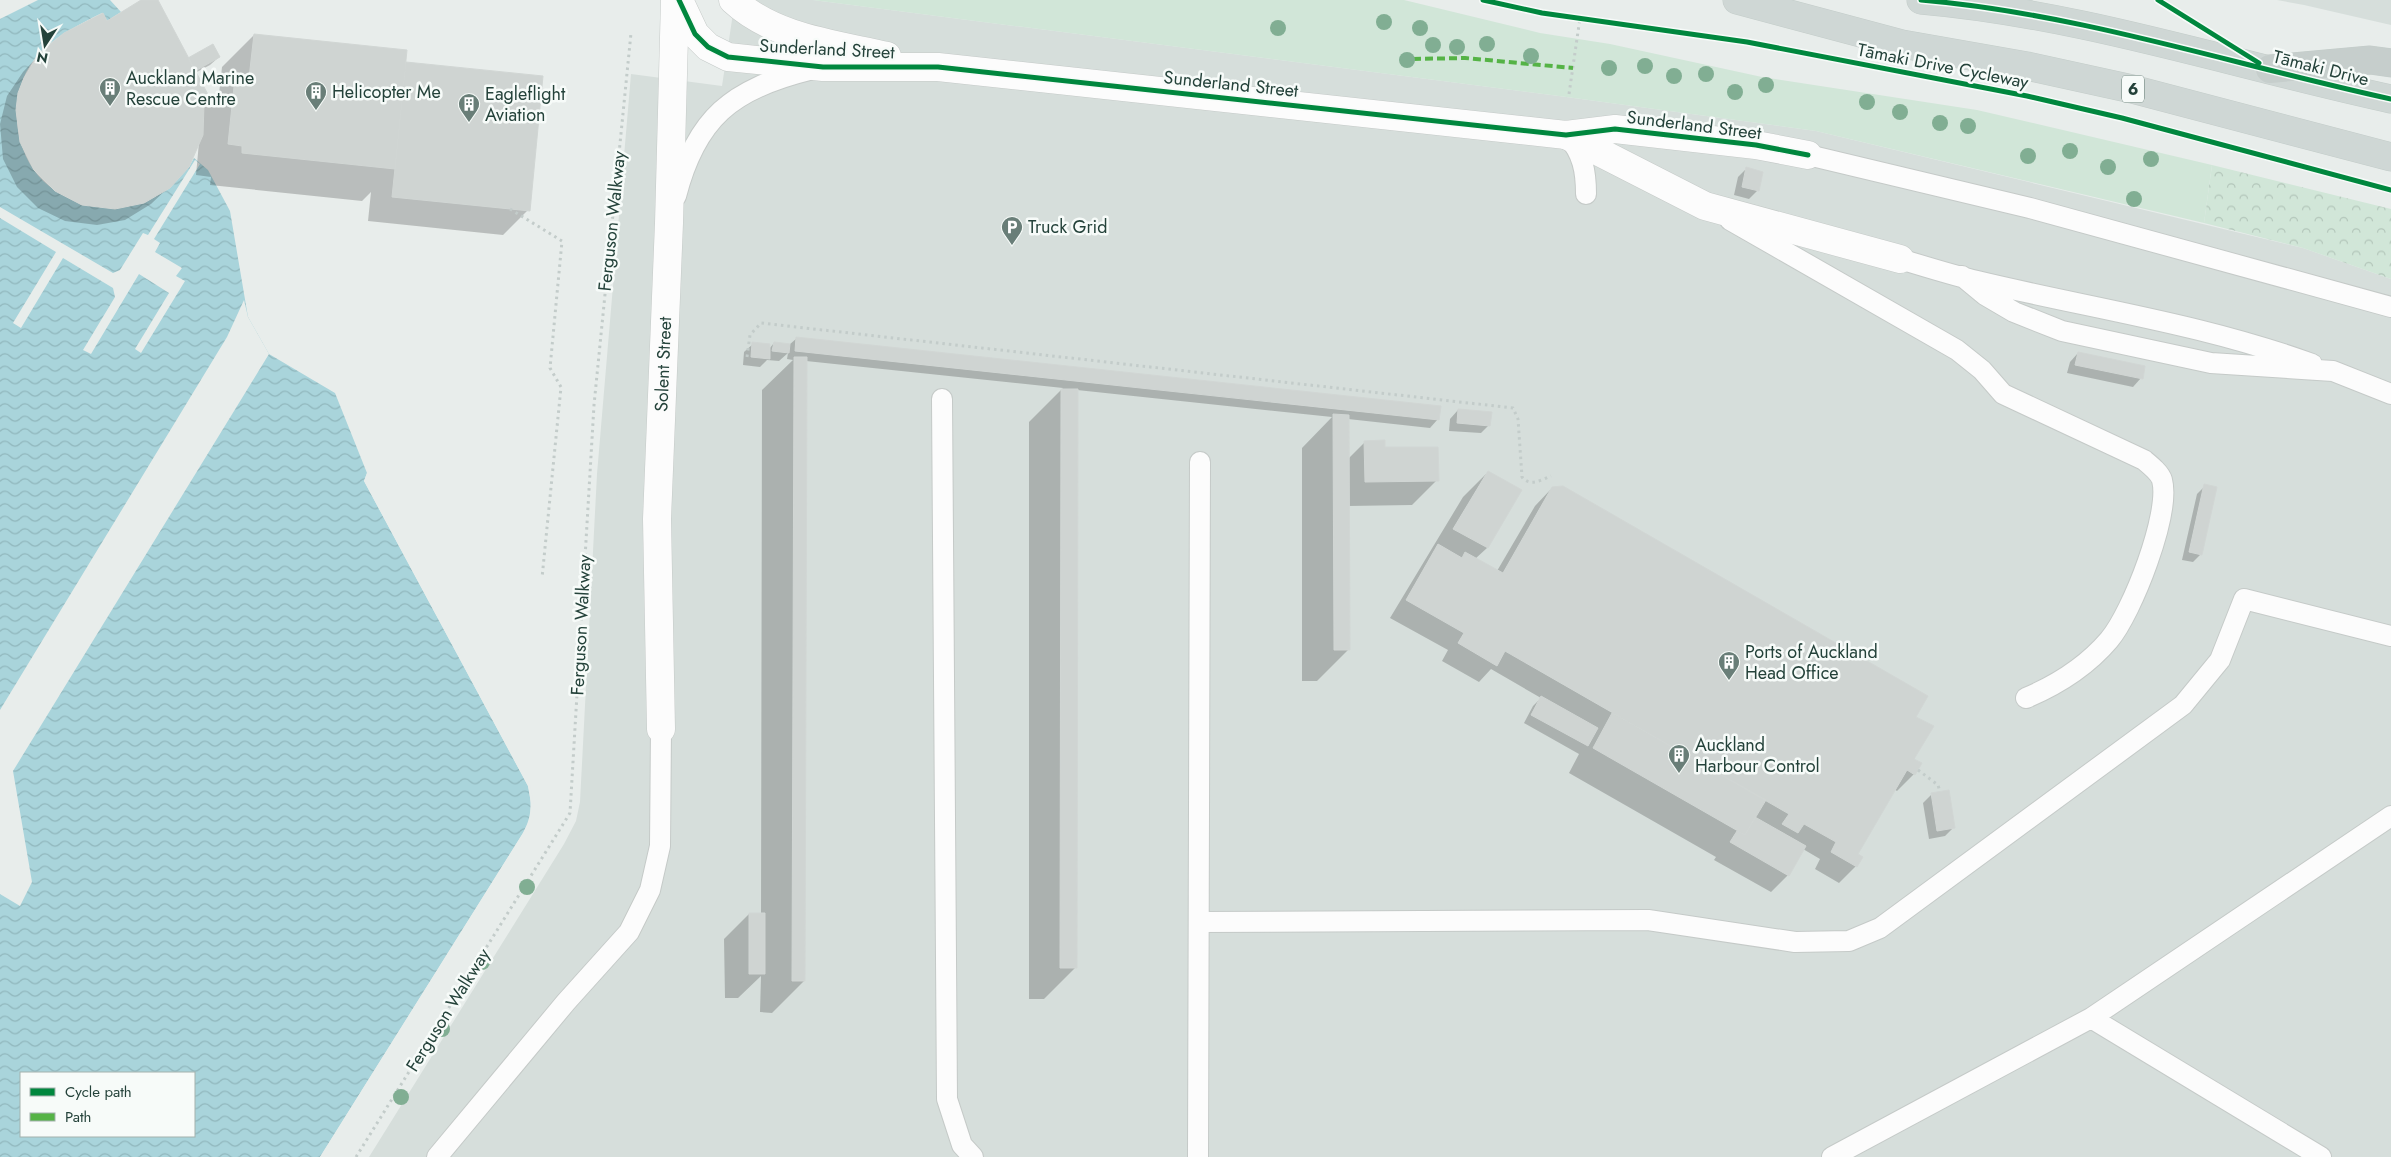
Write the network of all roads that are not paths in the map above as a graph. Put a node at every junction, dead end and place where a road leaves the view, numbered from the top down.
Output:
1 (675, 0) edge
2 (679, 0) edge
3 (733, 0) edge
4 (1737, 0) edge
5 (1921, 0) edge
6 (2391, 63) edge
7 (823, 67) junction
8 (938, 67) junction
9 (2270, 70) junction
10 (2391, 99) edge
11 (1566, 135) junction
12 (1808, 155) joint
13 (2391, 157) edge
14 (1586, 194) dead end
15 (1705, 206) junction
16 (669, 223) junction
17 (1900, 260) joint
18 (1962, 276) junction
19 (2391, 307) edge
20 (2333, 371) junction
21 (2391, 394) edge
22 (942, 399) dead end
23 (1200, 462) dead end
24 (2391, 636) edge
25 (2026, 698) dead end
26 (661, 729) joint
27 (2391, 816) edge
28 (1199, 922) junction
29 (2090, 1018) junction
30 (437, 1157) edge
31 (973, 1157) edge
32 (1198, 1157) edge
33 (1832, 1157) edge
34 (2321, 1157) edge

1 - 16 street, Solent Street
2 - 7 street, Sunderland Street
3 - 8 street, Sunderland Street
4 - 13 main road, 6
5 - 9 main road, Tāmaki Drive
6 - 9 highway
7 - 8 street, Sunderland Street
7 - 16 lane
8 - 11 street, Sunderland Street
9 - 10 main road, Tāmaki Drive
11 - 12 street, Sunderland Street
11 - 14 lane
11 - 15 street, Sunderland Street
12 - 19 lane
15 - 17 street, Sunderland Street
15 - 25 lane
16 - 26 street, Solent Street
17 - 18 lane
18 - 20 lane
18 - 20 lane
20 - 21 lane
22 - 31 lane
23 - 28 lane
24 - 28 lane
26 - 30 lane
27 - 29 lane
28 - 32 lane
29 - 33 lane
29 - 34 lane

